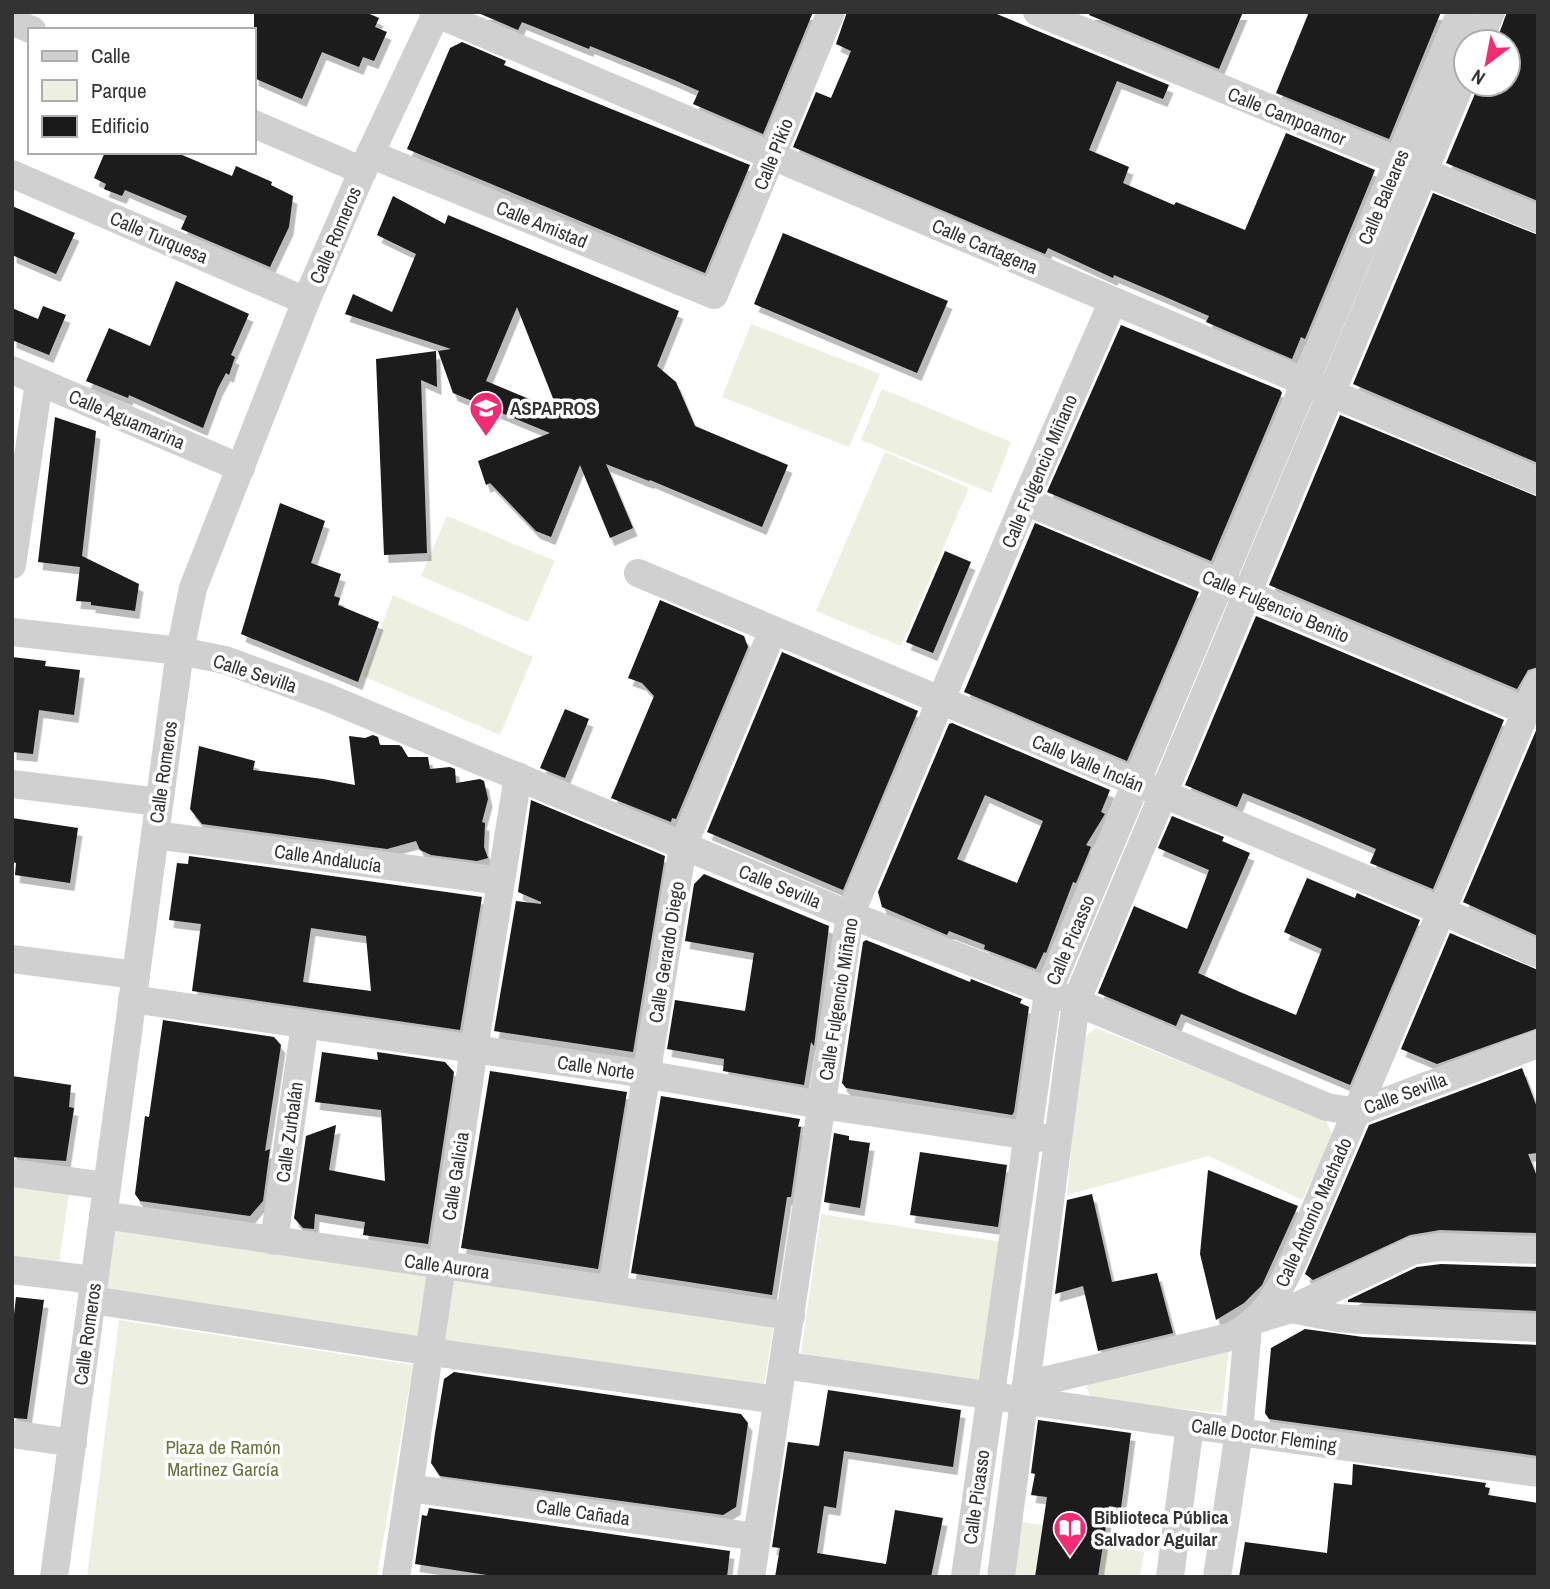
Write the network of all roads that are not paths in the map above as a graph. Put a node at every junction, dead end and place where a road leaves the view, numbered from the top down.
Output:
1 (831, 12) edge
2 (1037, 12) edge
3 (1461, 12) edge
4 (435, 13) edge
5 (1067, 18) edge
6 (1455, 98) edge
7 (256, 125) edge
8 (772, 155) junction
9 (1398, 161) junction
10 (366, 162) junction
11 (1424, 172) junction
12 (12, 174) edge
13 (1538, 219) edge
14 (714, 295) joint
15 (306, 301) junction
16 (1113, 301) junction
17 (12, 370) edge
18 (39, 382) junction
19 (1305, 382) junction
20 (1331, 393) junction
21 (241, 468) junction
22 (1538, 481) edge
23 (1026, 501) junction
24 (12, 565) edge
25 (638, 573) dead end
26 (1220, 583) junction
27 (1247, 594) junction
28 (773, 630) junction
29 (12, 632) edge
30 (180, 651) junction
31 (1538, 683) edge
32 (941, 701) junction
33 (1526, 711) junction
34 (518, 776) junction
35 (1136, 783) junction
36 (12, 784) edge
37 (1163, 794) junction
38 (159, 802) junction
39 (155, 835) junction
40 (683, 846) junction
41 (501, 881) junction
42 (1442, 911) junction
43 (850, 915) junction
44 (1538, 954) edge
45 (12, 960) edge
46 (134, 987) junction
47 (1048, 992) junction
48 (1076, 1002) junction
49 (305, 1024) junction
50 (1538, 1044) edge
51 (474, 1049) junction
52 (645, 1074) junction
53 (821, 1105) junction
54 (1357, 1112) junction
55 (1027, 1136) junction
56 (1058, 1140) junction
57 (12, 1173) edge
58 (107, 1186) junction
59 (103, 1215) junction
60 (274, 1241) junction
61 (1538, 1250) edge
62 (442, 1265) junction
63 (12, 1270) edge
64 (612, 1289) junction
65 (93, 1290) junction
66 (1291, 1309) junction
67 (791, 1316) junction
68 (1253, 1323) junction
69 (1538, 1328) edge
70 (431, 1352) junction
71 (783, 1365) junction
72 (1025, 1393) junction
73 (990, 1395) junction
74 (777, 1400) junction
75 (1190, 1425) junction
76 (1239, 1432) junction
77 (12, 1434) edge
78 (73, 1443) junction
79 (1538, 1473) edge
80 (409, 1488) junction
81 (757, 1537) junction
82 (54, 1577) edge
83 (396, 1577) edge
84 (751, 1577) edge
85 (965, 1577) edge
86 (1001, 1577) edge
87 (1170, 1577) edge
88 (1217, 1577) edge

1 - 8 street, Calle Pikio
2 - 5 street, Calle Campoamor
3 - 9 street, Calle Baleares
4 - 8 street, Calle Cartagena
4 - 10 street, Calle Romeros
5 - 9 street, Calle Campoamor
6 - 11 street, Calle Baleares
7 - 10 street, Calle Amistad
8 - 14 street, Calle Pikio
8 - 16 street, Calle Cartagena
9 - 11 street, Calle Campoamor
9 - 19 street, Calle Baleares
10 - 14 street, Calle Amistad
10 - 15 street, Calle Romeros
11 - 13 street, Calle Campoamor
11 - 20 street, Calle Baleares
12 - 15 street, Calle Turquesa
15 - 21 street, Calle Romeros
16 - 19 street, Calle Cartagena
16 - 23 street, Calle Fulgencio Miñano
17 - 18 street, Calle Aguamarina
18 - 21 street, Calle Aguamarina
18 - 24 street
19 - 20 street, Calle Cartagena
19 - 26 street, Calle Picasso
20 - 22 street, Calle Cartagena
20 - 27 street, Calle Picasso
21 - 30 street, Calle Romeros
23 - 26 street, Calle Fulgencio Benito
23 - 32 street, Calle Fulgencio Miñano
25 - 28 street, Calle Valle Inclán
26 - 27 street, Calle Fulgencio Benito
26 - 35 street, Calle Picasso
27 - 33 street, Calle Fulgencio Benito
27 - 37 street, Calle Picasso
28 - 32 street, Calle Valle Inclán
28 - 40 street, Calle Gerardo Diego
29 - 30 street, Calle Sevilla
30 - 34 street, Calle Sevilla
30 - 38 street, Calle Romeros
31 - 33 street, Calle Antonio Machado
32 - 35 street, Calle Valle Inclán
32 - 43 street, Calle Fulgencio Miñano
33 - 42 street, Calle Antonio Machado
34 - 40 street, Calle Sevilla
34 - 41 street, Calle Galicia
35 - 37 street, Calle Valle Inclán
35 - 47 street, Calle Picasso
36 - 38 street
37 - 42 street, Calle Valle Inclán
37 - 48 street, Calle Picasso
38 - 39 street, Calle Romeros
39 - 41 street, Calle Andalucía
39 - 46 street, Calle Romeros
40 - 43 street, Calle Sevilla
40 - 52 street, Calle Gerardo Diego
41 - 51 street, Calle Galicia
42 - 44 street, Calle Valle Inclán
42 - 54 street, Calle Antonio Machado
43 - 47 street, Calle Sevilla
43 - 53 street, Calle Fulgencio Miñano
45 - 46 street, Calle Norte
46 - 49 street, Calle Norte
46 - 58 street, Calle Romeros
47 - 48 street, Calle Sevilla
47 - 55 street, Calle Picasso
48 - 54 street, Calle Sevilla
48 - 56 street, Calle Picasso
49 - 51 street, Calle Norte
49 - 60 street, Calle Zurbalán
50 - 54 street, Calle Sevilla
51 - 52 street, Calle Norte
51 - 62 street, Calle Galicia
52 - 53 street, Calle Norte
52 - 64 street, Calle Gerardo Diego
53 - 55 street, Calle Norte
53 - 67 street, Calle Fulgencio Miñano
54 - 68 street, Calle Antonio Machado
55 - 56 street, Calle Norte
55 - 73 street, Calle Picasso
56 - 72 street, Calle Picasso
57 - 58 street
58 - 59 street, Calle Romeros
59 - 60 street, Calle Aurora
59 - 65 street, Calle Romeros
60 - 62 street, Calle Aurora
61 - 66 street
62 - 64 street, Calle Aurora
62 - 70 street, Calle Galicia
63 - 65 street
64 - 67 street, Calle Aurora
65 - 70 street
65 - 78 street, Calle Romeros
66 - 68 street
66 - 69 street
67 - 71 street, Calle Fulgencio Miñano
68 - 72 street
68 - 76 street
70 - 74 street
70 - 80 street, Calle Galicia
71 - 73 street
71 - 74 street, Calle Fulgencio Miñano
72 - 73 street, Calle Doctor Fleming
72 - 75 street, Calle Doctor Fleming
72 - 86 street, Calle Picasso
73 - 85 street, Calle Picasso
74 - 81 street, Calle Fulgencio Miñano
75 - 76 street, Calle Doctor Fleming
75 - 87 street
76 - 79 street, Calle Doctor Fleming
76 - 88 street
77 - 78 street
78 - 82 street, Calle Romeros
80 - 81 street, Calle Cañada
80 - 83 street, Calle Galicia
81 - 84 street, Calle Fulgencio Miñano

